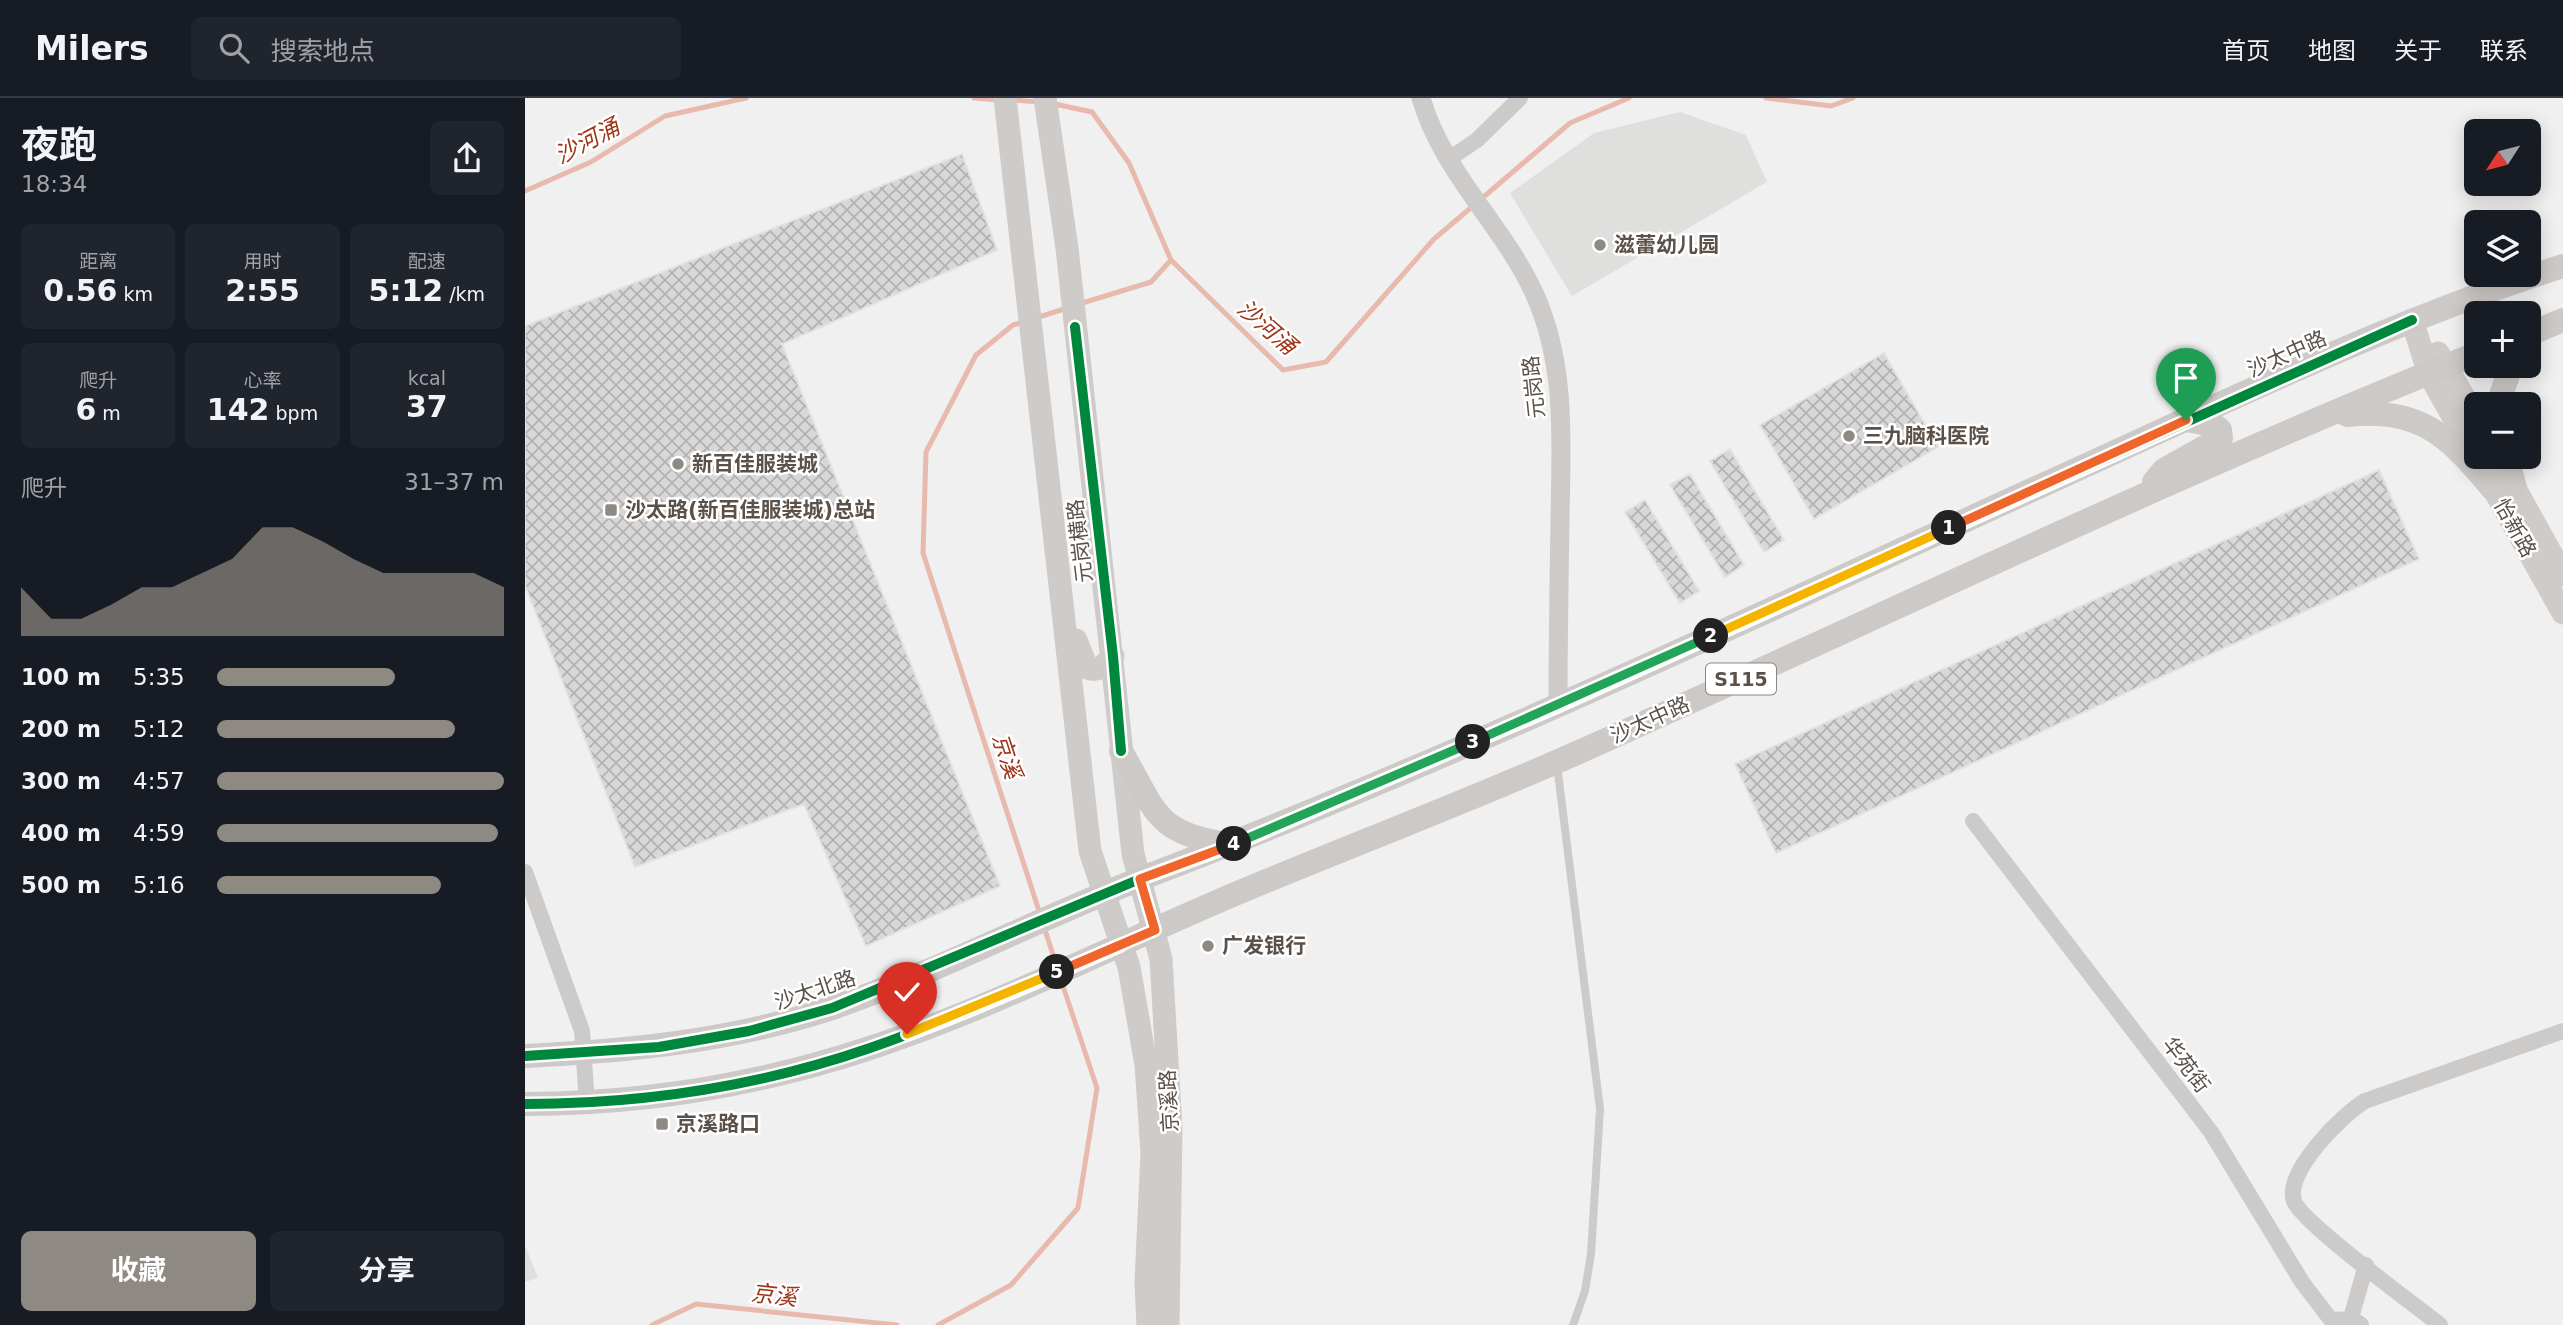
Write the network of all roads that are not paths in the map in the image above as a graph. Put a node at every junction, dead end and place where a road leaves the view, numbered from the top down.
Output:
1 (1005, 98) edge
2 (1045, 98) edge
3 (1421, 98) edge
4 (1520, 98) edge
5 (1449, 159) junction
6 (2563, 266) edge
7 (2411, 320) junction
8 (2560, 321) edge
9 (2541, 329) edge
10 (2541, 329) edge
11 (2464, 359) edge
12 (2439, 370) junction
13 (2464, 402) edge
14 (2322, 418) junction
15 (2186, 420) junction
16 (2500, 469) edge
17 (2506, 469) edge
18 (2504, 488) junction
19 (2141, 498) junction
20 (2563, 575) edge
21 (2563, 613) edge
22 (1065, 615) junction
23 (1113, 656) junction
24 (1558, 706) junction
25 (1121, 751) junction
26 (1557, 762) junction
27 (1973, 821) dead end
28 (1233, 845) junction
29 (525, 873) edge
30 (1140, 879) junction
31 (1103, 895) junction
32 (1155, 930) junction
33 (1121, 945) junction
34 (2563, 1031) edge
35 (585, 1053) junction
36 (525, 1056) edge
37 (587, 1103) junction
38 (525, 1104) edge
39 (2366, 1265) junction
40 (2354, 1323) edge
41 (1148, 1325) edge
42 (1168, 1325) edge
43 (1573, 1325) edge
44 (2440, 1325) edge

1 - 22 main road, 元岗横路
2 - 23 main road, 元岗横路
3 - 5 street, 元岗路
4 - 5 street
5 - 24 street, 元岗路
6 - 7 main road, S115
7 - 12 main road, 怡新路
7 - 15 main road, 沙太中路 / S115
8 - 9 main road
8 - 10 main road
11 - 12 main road, 沙太中路
12 - 13 main road, 怡新路
12 - 14 main road, 沙太中路
12 - 18 main road, 怡新路
14 - 18 main road
14 - 19 main road, 沙太中路 / S115
15 - 19 main road
15 - 24 main road, 沙太中路 / S115
16 - 18 main road, 怡新路
17 - 18 main road
18 - 20 main road, 怡新路
18 - 21 main road, 怡新路
19 - 26 main road, 沙太中路 / S115
22 - 23 main road
22 - 31 main road, 元岗横路
23 - 25 main road, 元岗横路
24 - 28 main road, 沙太中路 / S115
25 - 28 main road
25 - 30 main road, 元岗横路
26 - 32 main road, 沙太中路 / S115
26 - 43 lane
27 - 40 street, 华苑街
28 - 30 main road, 沙太中路 / S115
29 - 35 street
30 - 31 main road, 沙太北路 / S115
30 - 32 main road, 京溪路
31 - 33 main road, 京溪路
31 - 35 main road, 沙太北路 / S115
32 - 33 main road, S115
32 - 42 main road, 京溪路
33 - 37 main road, S115
33 - 41 main road, 京溪路
34 - 39 street
35 - 36 main road, 沙太北路 / S115
35 - 37 street
37 - 38 main road
39 - 40 street
39 - 44 street

